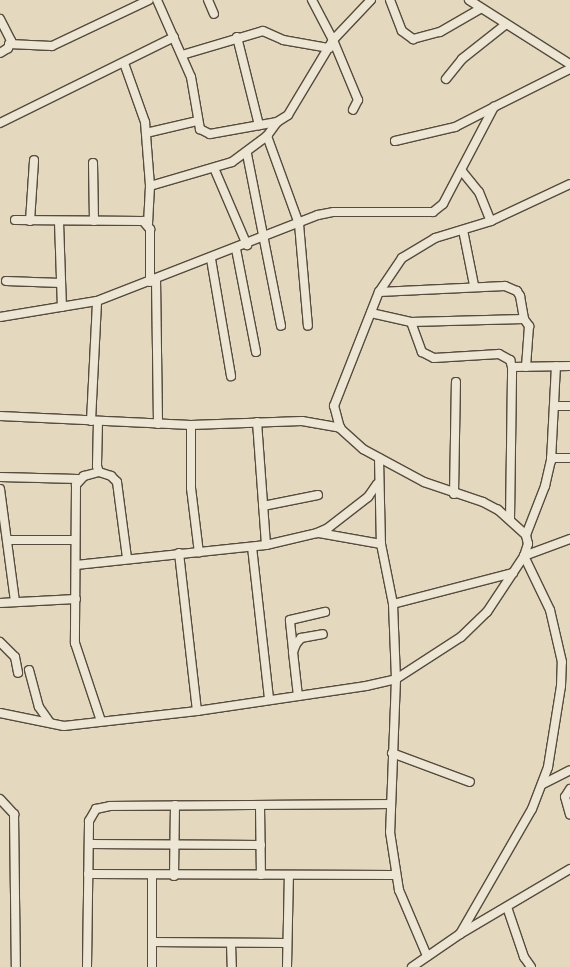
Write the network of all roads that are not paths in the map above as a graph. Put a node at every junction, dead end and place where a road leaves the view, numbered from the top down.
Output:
1 (149, 0) edge
2 (157, 0) edge
3 (208, 0) edge
4 (312, 0) edge
5 (371, 0) edge
6 (390, 0) edge
7 (469, 0) edge
8 (480, 9) junction
9 (214, 14) dead end
10 (0, 19) edge
11 (505, 25) junction
12 (174, 37) junction
13 (237, 38) junction
14 (333, 40) junction
15 (10, 44) junction
16 (329, 48) junction
17 (0, 54) edge
18 (182, 55) junction
19 (124, 63) junction
20 (570, 64) edge
21 (570, 69) edge
22 (446, 79) dead end
23 (494, 106) junction
24 (353, 110) dead end
25 (1, 120) edge
26 (197, 121) junction
27 (277, 122) junction
28 (259, 125) junction
29 (146, 133) junction
30 (268, 136) junction
31 (395, 140) dead end
32 (246, 154) junction
33 (34, 160) dead end
34 (93, 163) dead end
35 (214, 168) junction
36 (461, 170) junction
37 (569, 185) edge
38 (150, 186) junction
39 (15, 220) dead end
40 (30, 221) junction
41 (491, 221) junction
42 (59, 222) junction
43 (94, 222) junction
44 (148, 224) junction
45 (299, 224) junction
46 (463, 230) junction
47 (266, 238) junction
48 (247, 245) junction
49 (236, 249) junction
50 (211, 259) junction
51 (153, 280) junction
52 (6, 281) dead end
53 (61, 283) junction
54 (474, 285) junction
55 (379, 292) junction
56 (97, 301) junction
57 (62, 307) junction
58 (371, 313) junction
59 (0, 317) edge
60 (524, 319) junction
61 (411, 322) junction
62 (281, 326) dead end
63 (308, 326) dead end
64 (256, 352) dead end
65 (556, 366) junction
66 (570, 366) edge
67 (512, 367) junction
68 (526, 367) junction
69 (231, 376) dead end
70 (456, 382) dead end
71 (556, 406) junction
72 (570, 406) edge
73 (0, 416) edge
74 (94, 421) junction
75 (257, 422) junction
76 (158, 424) junction
77 (191, 425) junction
78 (340, 428) junction
79 (379, 458) junction
80 (551, 458) junction
81 (570, 458) edge
82 (99, 472) junction
83 (0, 477) edge
84 (78, 479) junction
85 (377, 484) junction
86 (0, 489) edge
87 (454, 494) junction
88 (318, 495) dead end
89 (263, 506) junction
90 (510, 519) junction
91 (316, 533) junction
92 (526, 536) junction
93 (570, 539) edge
94 (8, 540) junction
95 (75, 540) junction
96 (381, 544) junction
97 (266, 545) junction
98 (252, 546) junction
99 (179, 553) junction
100 (199, 553) junction
101 (524, 556) junction
102 (127, 558) junction
103 (76, 565) junction
104 (513, 573) junction
105 (76, 599) junction
106 (15, 602) junction
107 (0, 603) edge
108 (393, 604) junction
109 (325, 612) dead end
110 (323, 634) dead end
111 (0, 642) edge
112 (293, 652) junction
113 (566, 661) edge
114 (29, 670) dead end
115 (18, 673) dead end
116 (396, 679) junction
117 (298, 696) junction
118 (269, 699) junction
119 (197, 711) junction
120 (0, 713) edge
121 (101, 721) junction
122 (50, 722) junction
123 (392, 753) junction
124 (570, 770) edge
125 (470, 782) dead end
126 (543, 784) junction
127 (570, 789) edge
128 (0, 799) edge
129 (391, 804) junction
130 (175, 805) junction
131 (260, 806) junction
132 (570, 814) edge
133 (175, 842) junction
134 (89, 844) junction
135 (261, 845) junction
136 (570, 869) edge
137 (88, 874) junction
138 (261, 875) junction
139 (288, 875) junction
140 (152, 876) junction
141 (174, 876) junction
142 (395, 876) junction
143 (507, 907) junction
144 (460, 934) junction
145 (152, 942) junction
146 (287, 943) junction
147 (230, 944) junction
148 (427, 956) junction
149 (16, 967) edge
150 (87, 967) edge
151 (152, 967) edge
152 (232, 967) edge
153 (287, 967) edge
154 (412, 967) edge
155 (531, 967) edge

1 - 15 street
2 - 12 street
3 - 9 street
4 - 14 street
5 - 14 street
6 - 8 street
7 - 8 street
8 - 11 street
10 - 15 street
11 - 20 street
11 - 22 street
12 - 18 street
12 - 19 street
13 - 16 street
13 - 18 street
13 - 28 street
14 - 16 street
14 - 24 street
15 - 17 street
16 - 27 street
18 - 26 street
19 - 25 street
19 - 29 street
21 - 23 street
23 - 31 street
23 - 36 street
26 - 28 street
26 - 29 street
27 - 28 street
27 - 30 street
29 - 38 street
30 - 32 street
30 - 45 street
32 - 35 street
32 - 47 street
33 - 40 street
34 - 43 street
35 - 38 street
35 - 48 street
36 - 41 street
36 - 45 street
37 - 41 street
38 - 44 street
39 - 40 street
40 - 42 street
41 - 46 street
42 - 43 street
42 - 53 street
43 - 44 street
44 - 51 street
45 - 47 street
45 - 63 street
46 - 54 street
46 - 55 street
47 - 48 street
47 - 62 street
48 - 49 street
49 - 50 street
49 - 64 street
50 - 51 street
50 - 69 street
51 - 56 street
51 - 76 street
52 - 53 street
53 - 57 street
54 - 55 street
54 - 60 street
55 - 58 street
56 - 57 street
56 - 74 street
57 - 59 street
58 - 61 street
58 - 78 street
60 - 61 street
60 - 68 street
61 - 67 street
65 - 66 street
65 - 68 street
65 - 71 street
67 - 68 street
67 - 90 street
70 - 87 street
71 - 72 street
71 - 80 street
73 - 74 street
74 - 76 street
74 - 82 street
75 - 77 street
75 - 78 street
75 - 89 street
76 - 77 street
77 - 100 street
78 - 79 street
79 - 85 street
79 - 87 street
80 - 81 street
80 - 92 street
82 - 84 street
82 - 102 street
83 - 84 street
84 - 95 street
85 - 91 street
85 - 96 street
86 - 94 street
87 - 90 street
88 - 89 street
89 - 97 street
90 - 92 street
91 - 96 street
91 - 97 street
92 - 101 street
93 - 101 street
94 - 95 street
94 - 106 street
95 - 103 street
96 - 108 street
97 - 98 street
98 - 100 street
98 - 118 street
99 - 100 street
99 - 102 street
99 - 119 street
101 - 104 street
101 - 113 street
102 - 103 street
103 - 105 street
104 - 108 street
104 - 116 street
105 - 106 street
105 - 121 street
106 - 107 street
108 - 116 street
109 - 112 street
110 - 112 street
111 - 115 street
112 - 117 street
113 - 126 street
114 - 122 street
116 - 117 street
116 - 123 street
117 - 118 street
118 - 119 street
119 - 121 street
120 - 122 street
121 - 122 street
123 - 125 street
123 - 129 street
124 - 126 street
126 - 144 street
127 - 132 street
128 - 149 street
129 - 131 street
129 - 142 street
130 - 131 street
130 - 133 street
130 - 134 street
131 - 135 street
133 - 134 street
133 - 135 street
133 - 141 street
134 - 137 street
135 - 138 street
136 - 143 street
137 - 140 street
137 - 150 street
138 - 139 street
138 - 141 street
139 - 142 street
139 - 146 street
140 - 141 street
140 - 145 street
142 - 148 street
143 - 144 street
143 - 155 street
144 - 148 street
145 - 147 street
145 - 151 street
146 - 147 street
146 - 153 street
147 - 152 street
148 - 154 street

